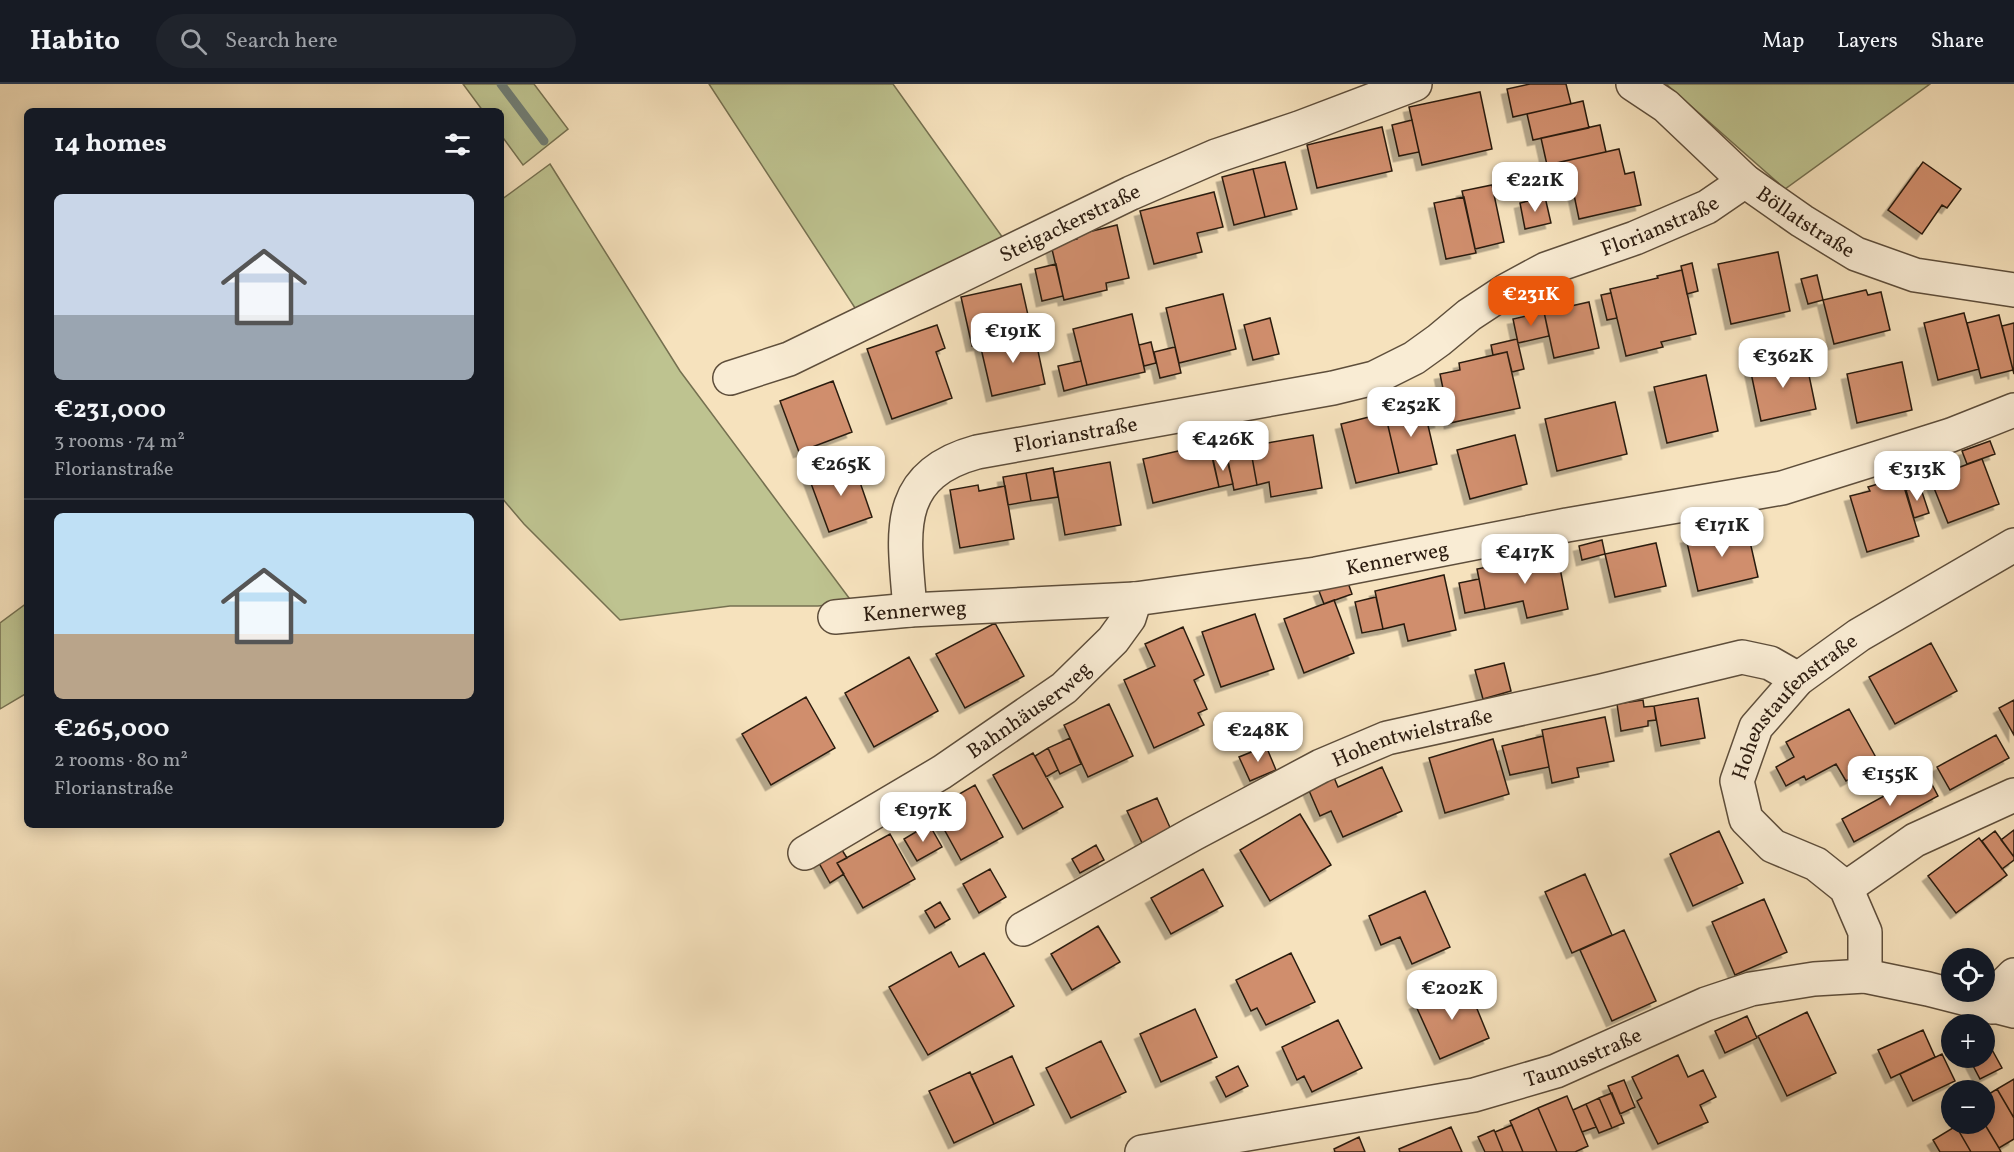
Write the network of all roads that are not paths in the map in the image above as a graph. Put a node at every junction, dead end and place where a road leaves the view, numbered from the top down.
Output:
1 (1415, 84) edge
2 (1633, 84) edge
3 (1744, 181) junction
4 (2014, 290) edge
5 (730, 378) dead end
6 (2014, 410) edge
7 (2014, 545) edge
8 (1135, 598) junction
9 (910, 610) junction
10 (835, 617) dead end
11 (1798, 680) junction
12 (2014, 795) edge
13 (805, 853) dead end
14 (1846, 888) junction
15 (1023, 929) dead end
16 (2014, 975) edge
17 (1865, 976) junction
18 (2003, 1009) edge
19 (1142, 1152) edge

1 - 5 street, Steigackerstraße
2 - 3 street, Böllatstraße
3 - 4 street, Böllatstraße
3 - 9 street, Florianstraße
6 - 8 street, Kennerweg
7 - 11 street, Hohenstaufenstraße
8 - 9 street, Kennerweg
8 - 13 street, Bahnhäuserweg
9 - 10 street, Kennerweg
11 - 14 street, Hohenstaufenstraße
11 - 15 street, Hohentwielstraße
12 - 14 street
14 - 17 street, Hohenstaufenstraße
16 - 18 street
17 - 18 street, Taunusstraße
17 - 19 street, Taunusstraße

